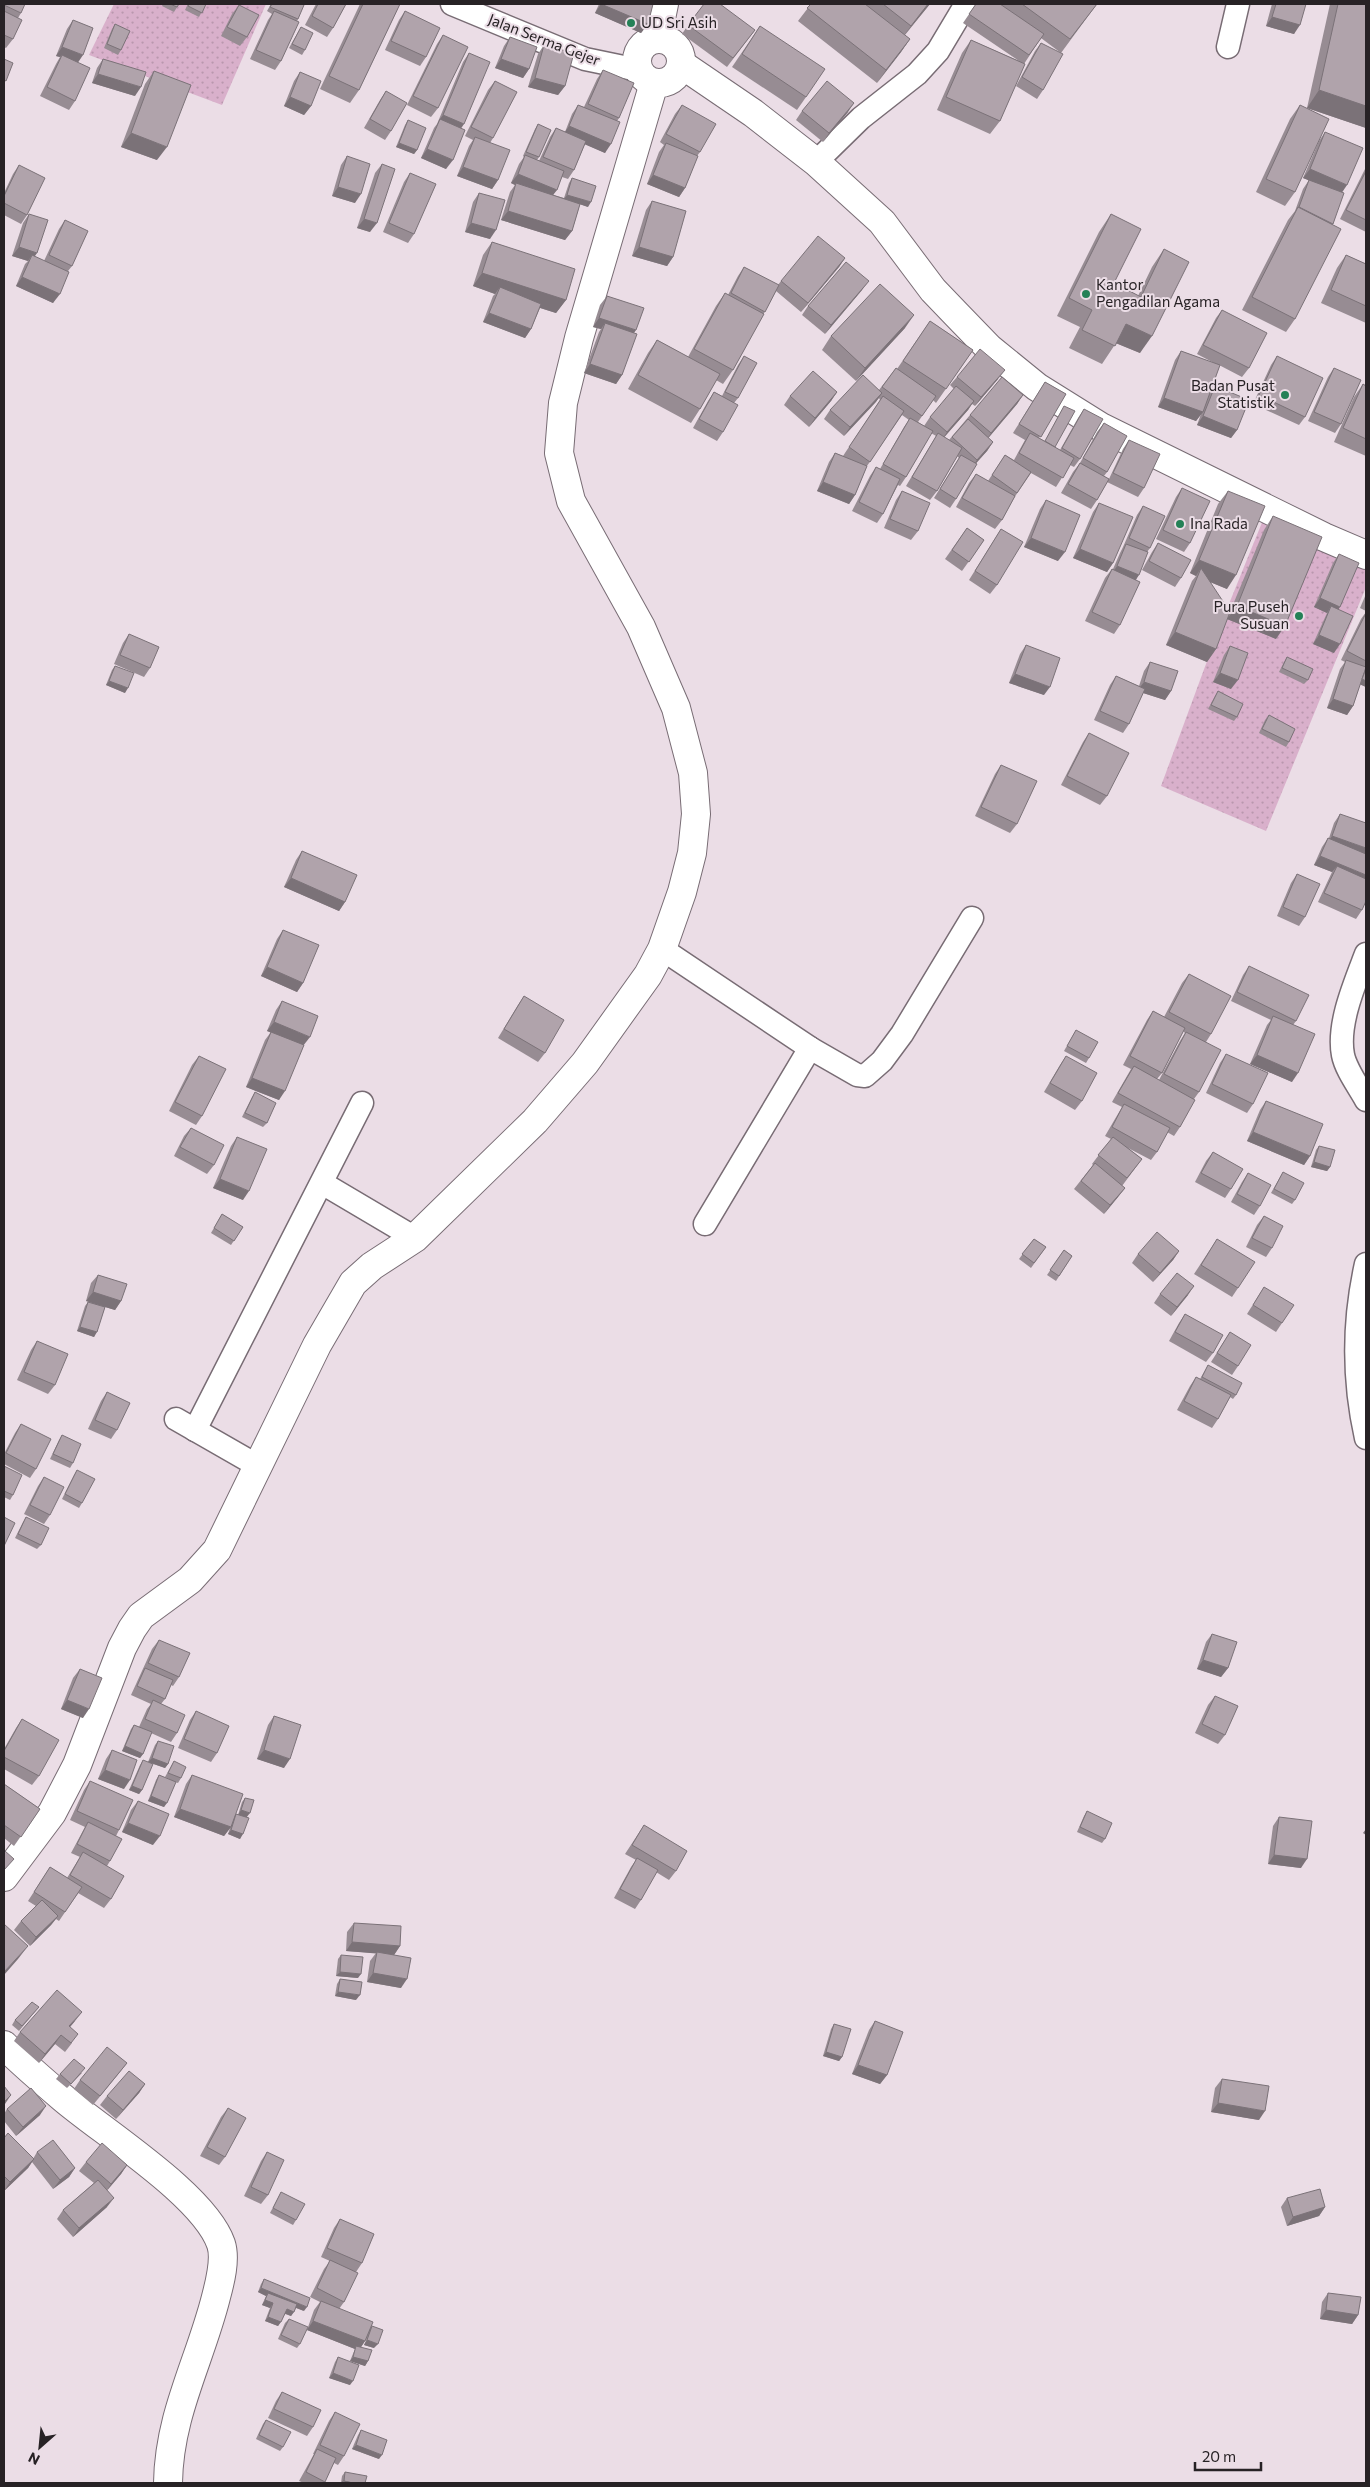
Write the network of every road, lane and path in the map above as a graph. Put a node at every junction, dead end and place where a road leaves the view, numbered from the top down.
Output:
1 (452, 4) edge
2 (664, 4) edge
3 (966, 4) edge
4 (1233, 5) edge
5 (1228, 47) dead end
6 (647, 61) junction
7 (816, 162) junction
8 (1366, 555) edge
9 (972, 918) dead end
10 (662, 949) junction
11 (1366, 954) edge
12 (810, 1048) junction
13 (1366, 1100) edge
14 (362, 1103) dead end
15 (322, 1183) junction
16 (706, 1224) dead end
17 (415, 1238) junction
18 (1366, 1264) edge
19 (176, 1419) dead end
20 (195, 1430) junction
21 (1366, 1438) edge
22 (258, 1466) junction
23 (4, 1877) edge
24 (4, 2045) edge
25 (168, 2483) edge

1 - 6 street, Jalan Serma Gejer
2 - 6 street
3 - 7 street
4 - 5 street
6 - 7 street
6 - 10 street
7 - 8 street
9 - 12 street
10 - 12 street
10 - 17 street
11 - 13 street
12 - 16 street
14 - 15 street
15 - 17 street
15 - 20 street
17 - 22 street
18 - 21 street
19 - 20 street
20 - 22 street
22 - 23 street
24 - 25 street

